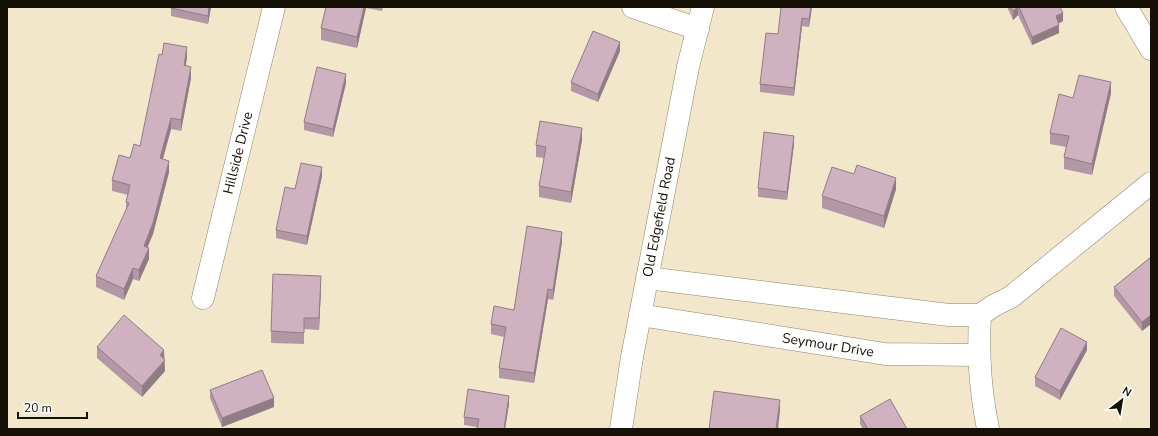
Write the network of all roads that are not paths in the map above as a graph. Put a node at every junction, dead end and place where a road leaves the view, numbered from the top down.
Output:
1 (274, 7) edge
2 (633, 7) edge
3 (703, 7) edge
4 (1126, 7) edge
5 (698, 29) junction
6 (1151, 49) edge
7 (1151, 183) edge
8 (647, 278) junction
9 (203, 298) dead end
10 (640, 315) junction
11 (980, 315) junction
12 (978, 355) junction
13 (621, 429) edge
14 (988, 429) edge

1 - 9 street, Hillside Drive
2 - 5 street
3 - 5 street, Old Edgefield Road
4 - 6 street
5 - 8 street, Old Edgefield Road
7 - 11 street
8 - 10 street, Old Edgefield Road
8 - 11 street
10 - 12 street, Seymour Drive
10 - 13 street, Old Edgefield Road
11 - 12 street
12 - 14 street

